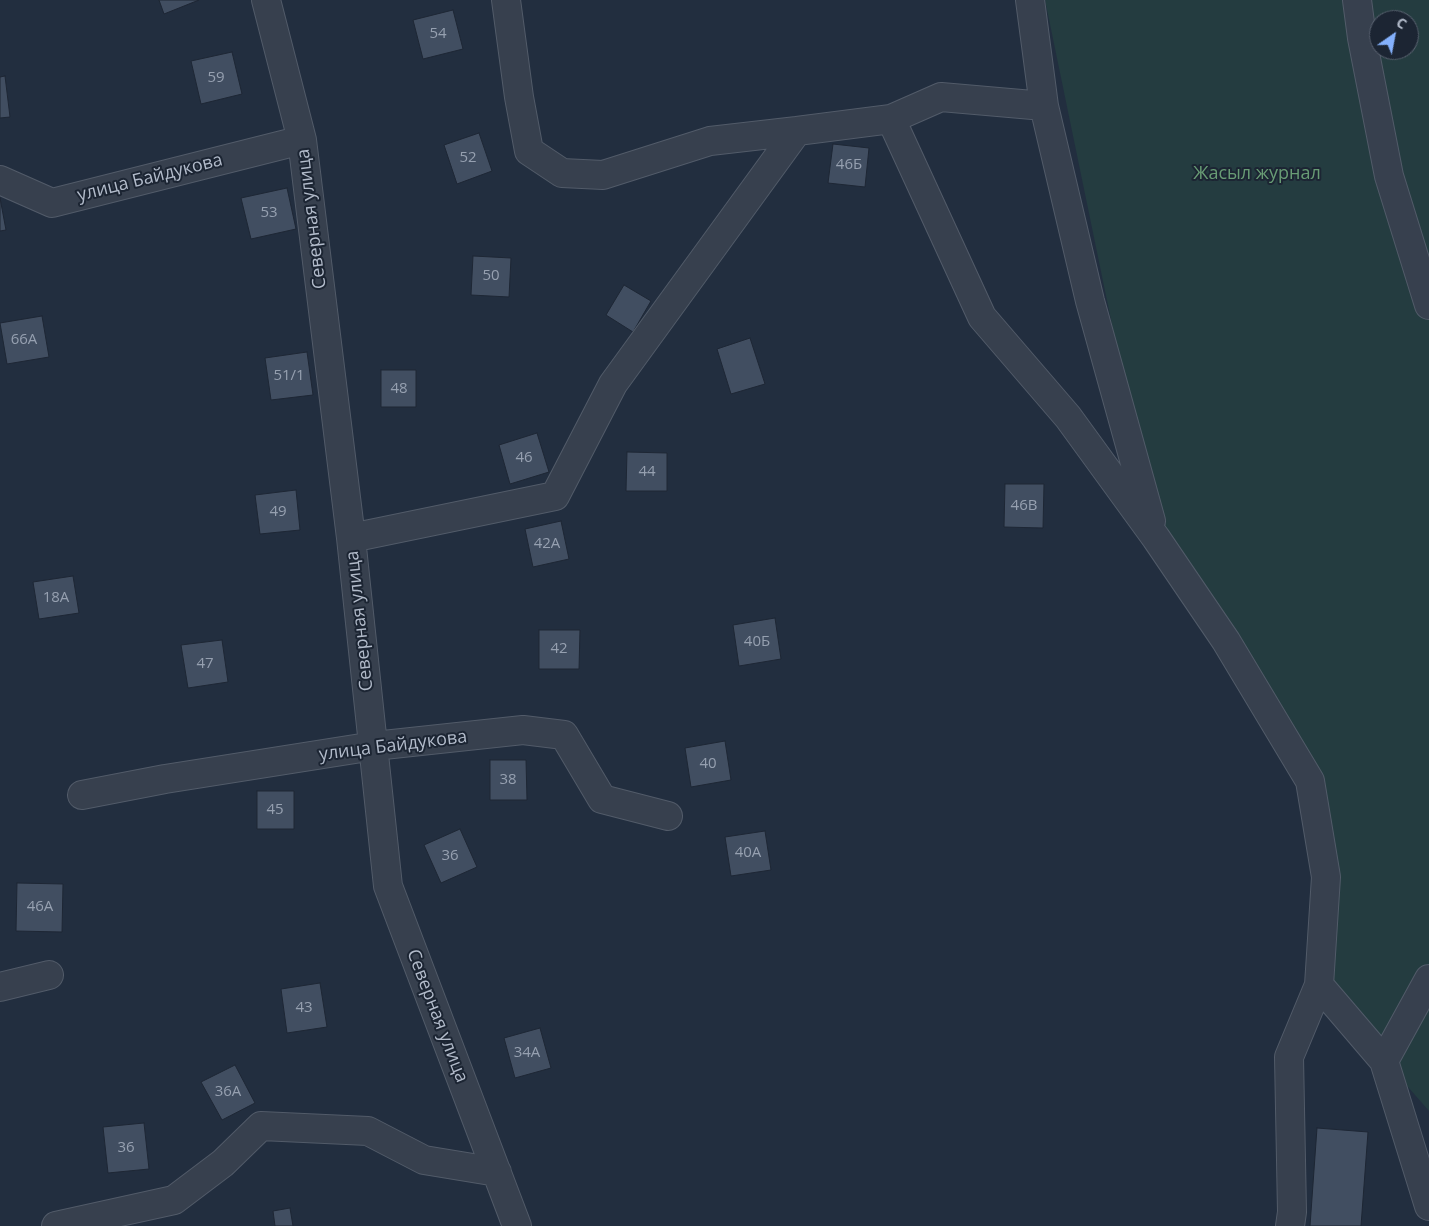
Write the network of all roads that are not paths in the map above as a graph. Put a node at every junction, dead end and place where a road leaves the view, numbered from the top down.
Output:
1 (266, 0) edge
2 (506, 0) edge
3 (1030, 0) edge
4 (1357, 0) edge
5 (1044, 106) junction
6 (892, 119) junction
7 (798, 131) junction
8 (302, 140) junction
9 (0, 180) edge
10 (1429, 305) edge
11 (351, 538) junction
12 (1156, 538) junction
13 (374, 746) junction
14 (82, 795) dead end
15 (668, 816) dead end
16 (49, 975) dead end
17 (1429, 979) edge
18 (0, 986) edge
19 (1319, 986) junction
20 (1384, 1061) junction
21 (497, 1172) junction
22 (1429, 1206) edge
23 (56, 1226) edge
24 (517, 1226) edge
25 (1290, 1226) edge

1 - 8 street, Северная улица
2 - 7 street
3 - 5 street
4 - 10 street
5 - 6 street
5 - 12 street
6 - 7 street
6 - 12 street
7 - 11 street
8 - 9 street, улица Байдукова
8 - 11 street, Северная улица
11 - 13 street, Северная улица
12 - 19 street
13 - 14 street, улица Байдукова
13 - 15 street, улица Байдукова
13 - 21 street, Северная улица
16 - 18 street
17 - 20 street
19 - 20 street
19 - 25 street
20 - 22 street
21 - 23 street
21 - 24 street, Северная улица

